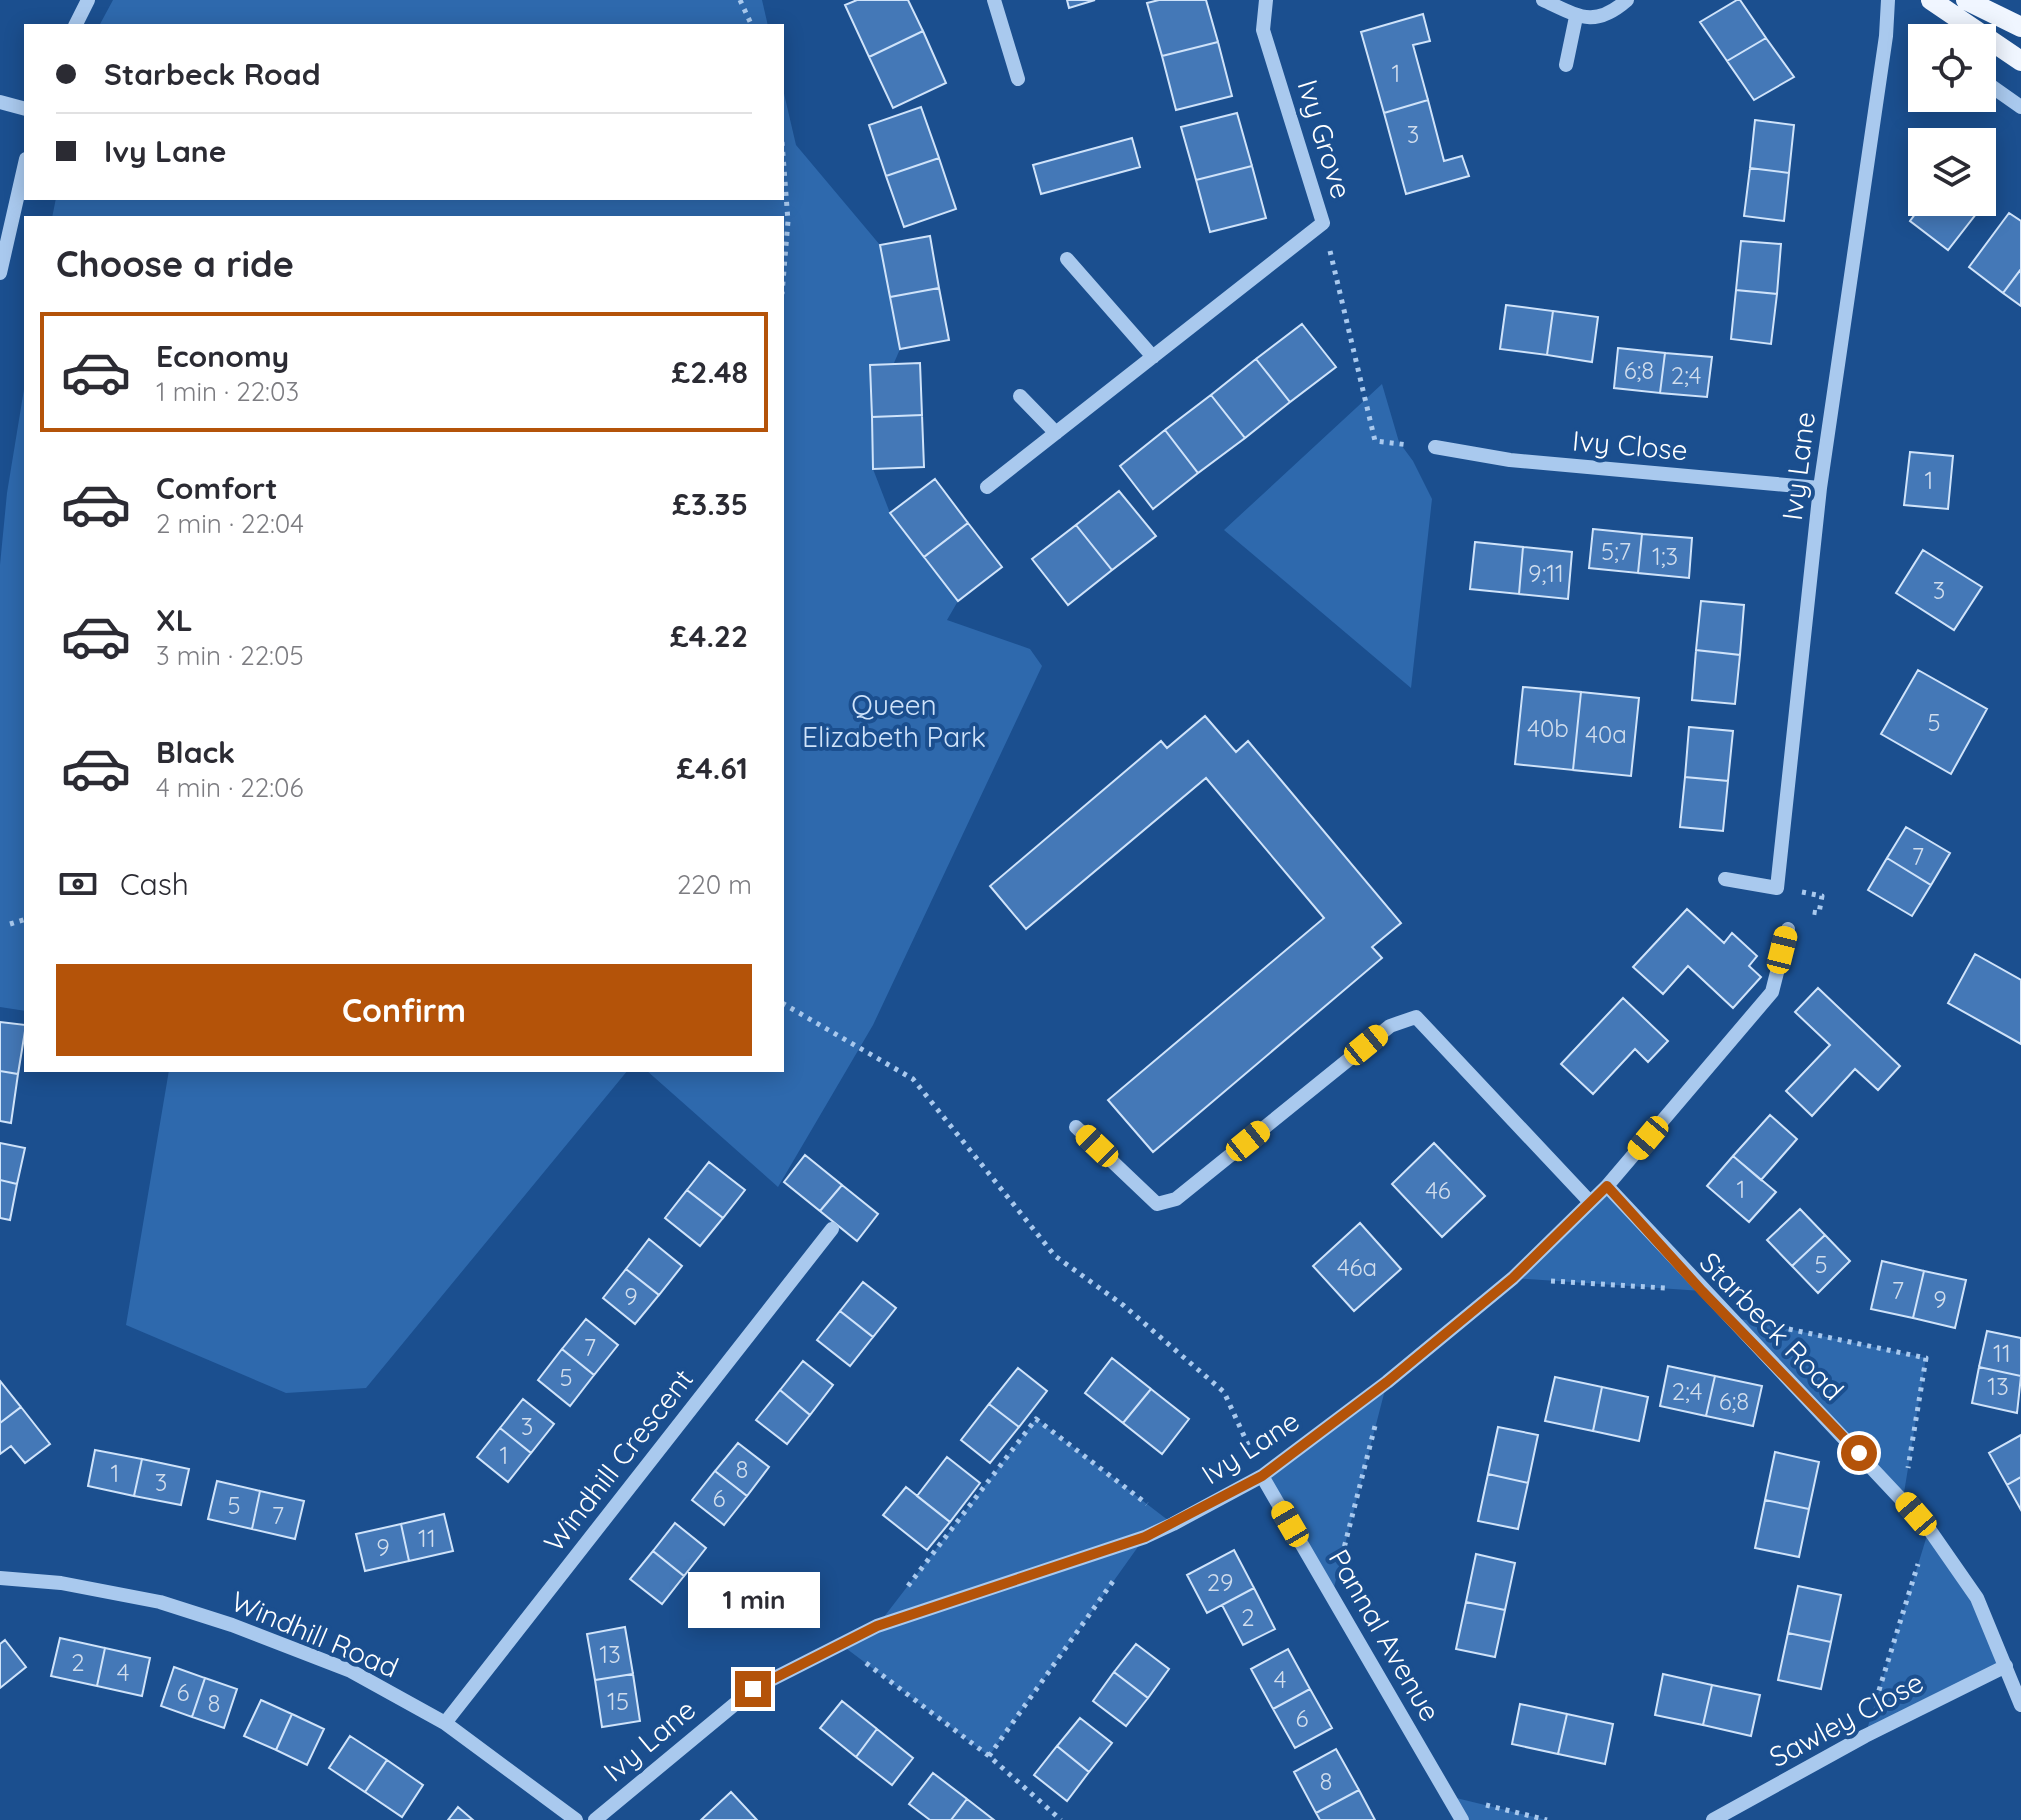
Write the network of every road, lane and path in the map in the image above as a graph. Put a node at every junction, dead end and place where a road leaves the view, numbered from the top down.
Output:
1 (88, 0) edge
2 (740, 0) edge
3 (994, 0) edge
4 (1266, 0) edge
5 (1543, 0) edge
6 (1627, 0) edge
7 (1888, 0) edge
8 (1931, 0) edge
9 (1966, 0) edge
10 (1576, 17) junction
11 (76, 24) edge
12 (751, 24) edge
13 (2021, 27) edge
14 (2021, 61) edge
15 (1566, 65) dead end
16 (1018, 79) dead end
17 (1996, 89) edge
18 (0, 102) edge
19 (2021, 107) edge
20 (24, 108) edge
21 (24, 168) edge
22 (784, 168) edge
23 (1323, 223) junction
24 (1067, 259) dead end
25 (784, 270) edge
26 (0, 273) edge
27 (1153, 357) junction
28 (1020, 396) dead end
29 (1056, 433) junction
30 (1435, 447) joint
31 (987, 487) dead end
32 (1820, 488) junction
33 (1725, 879) dead end
34 (24, 920) edge
35 (10, 924) dead end
36 (1788, 929) dead end
37 (784, 1004) edge
38 (1076, 1127) dead end
39 (1607, 1186) junction
40 (1590, 1202) junction
41 (832, 1229) dead end
42 (1513, 1278) junction
43 (1702, 1291) junction
44 (1727, 1316) junction
45 (1387, 1382) junction
46 (1262, 1476) junction
47 (1903, 1499) junction
48 (1173, 1524) junction
49 (1929, 1529) junction
50 (1145, 1537) junction
51 (0, 1578) edge
52 (1332, 1595) junction
53 (877, 1626) junction
54 (839, 1643) junction
55 (2006, 1666) junction
56 (2021, 1705) edge
57 (445, 1723) junction
58 (1865, 1736) junction
59 (989, 1756) junction
60 (1448, 1796) junction
61 (576, 1820) edge
62 (595, 1820) edge
63 (1061, 1820) edge
64 (1462, 1820) edge
65 (1547, 1820) edge
66 (1713, 1820) edge

1 - 11 street
2 - 12 path
3 - 16 street
4 - 23 street, Ivy Grove
5 - 10 street
6 - 10 street
7 - 32 street, Ivy Lane
8 - 14 main road
9 - 13 main road
10 - 15 street
17 - 19 street
18 - 20 street
21 - 26 street
22 - 25 path
23 - 27 street, Ivy Grove
23 - 30 path
24 - 27 street
27 - 29 street, Ivy Grove
28 - 29 street
29 - 31 street, Ivy Grove
30 - 32 street, Ivy Close
32 - 33 street, Ivy Lane
34 - 35 path
36 - 39 street, Ivy Lane
37 - 46 path
38 - 40 street
39 - 40 street, Ivy Lane
39 - 43 street, Starbeck Road
40 - 42 street, Ivy Lane
41 - 57 street, Windhill Crescent
42 - 43 path
42 - 45 street, Ivy Lane
43 - 44 street, Starbeck Road
44 - 47 street, Starbeck Road
44 - 47 path
45 - 46 street, Ivy Lane
45 - 52 path
46 - 48 street, Ivy Lane
46 - 52 street, Pannal Avenue
47 - 49 street, Starbeck Road
48 - 50 street, Ivy Lane
48 - 53 path
49 - 55 street, Starbeck Road
49 - 58 path
50 - 53 street, Ivy Lane
50 - 59 path
51 - 57 street, Windhill Road
52 - 60 street, Pannal Avenue
53 - 54 street, Ivy Lane
54 - 59 path
54 - 62 street, Ivy Lane
55 - 56 street, Starbeck Road
55 - 58 street, Sawley Close
57 - 61 street, Windhill Road
58 - 66 street, Sawley Close
59 - 63 path
60 - 64 street, Pannal Avenue
60 - 65 path

